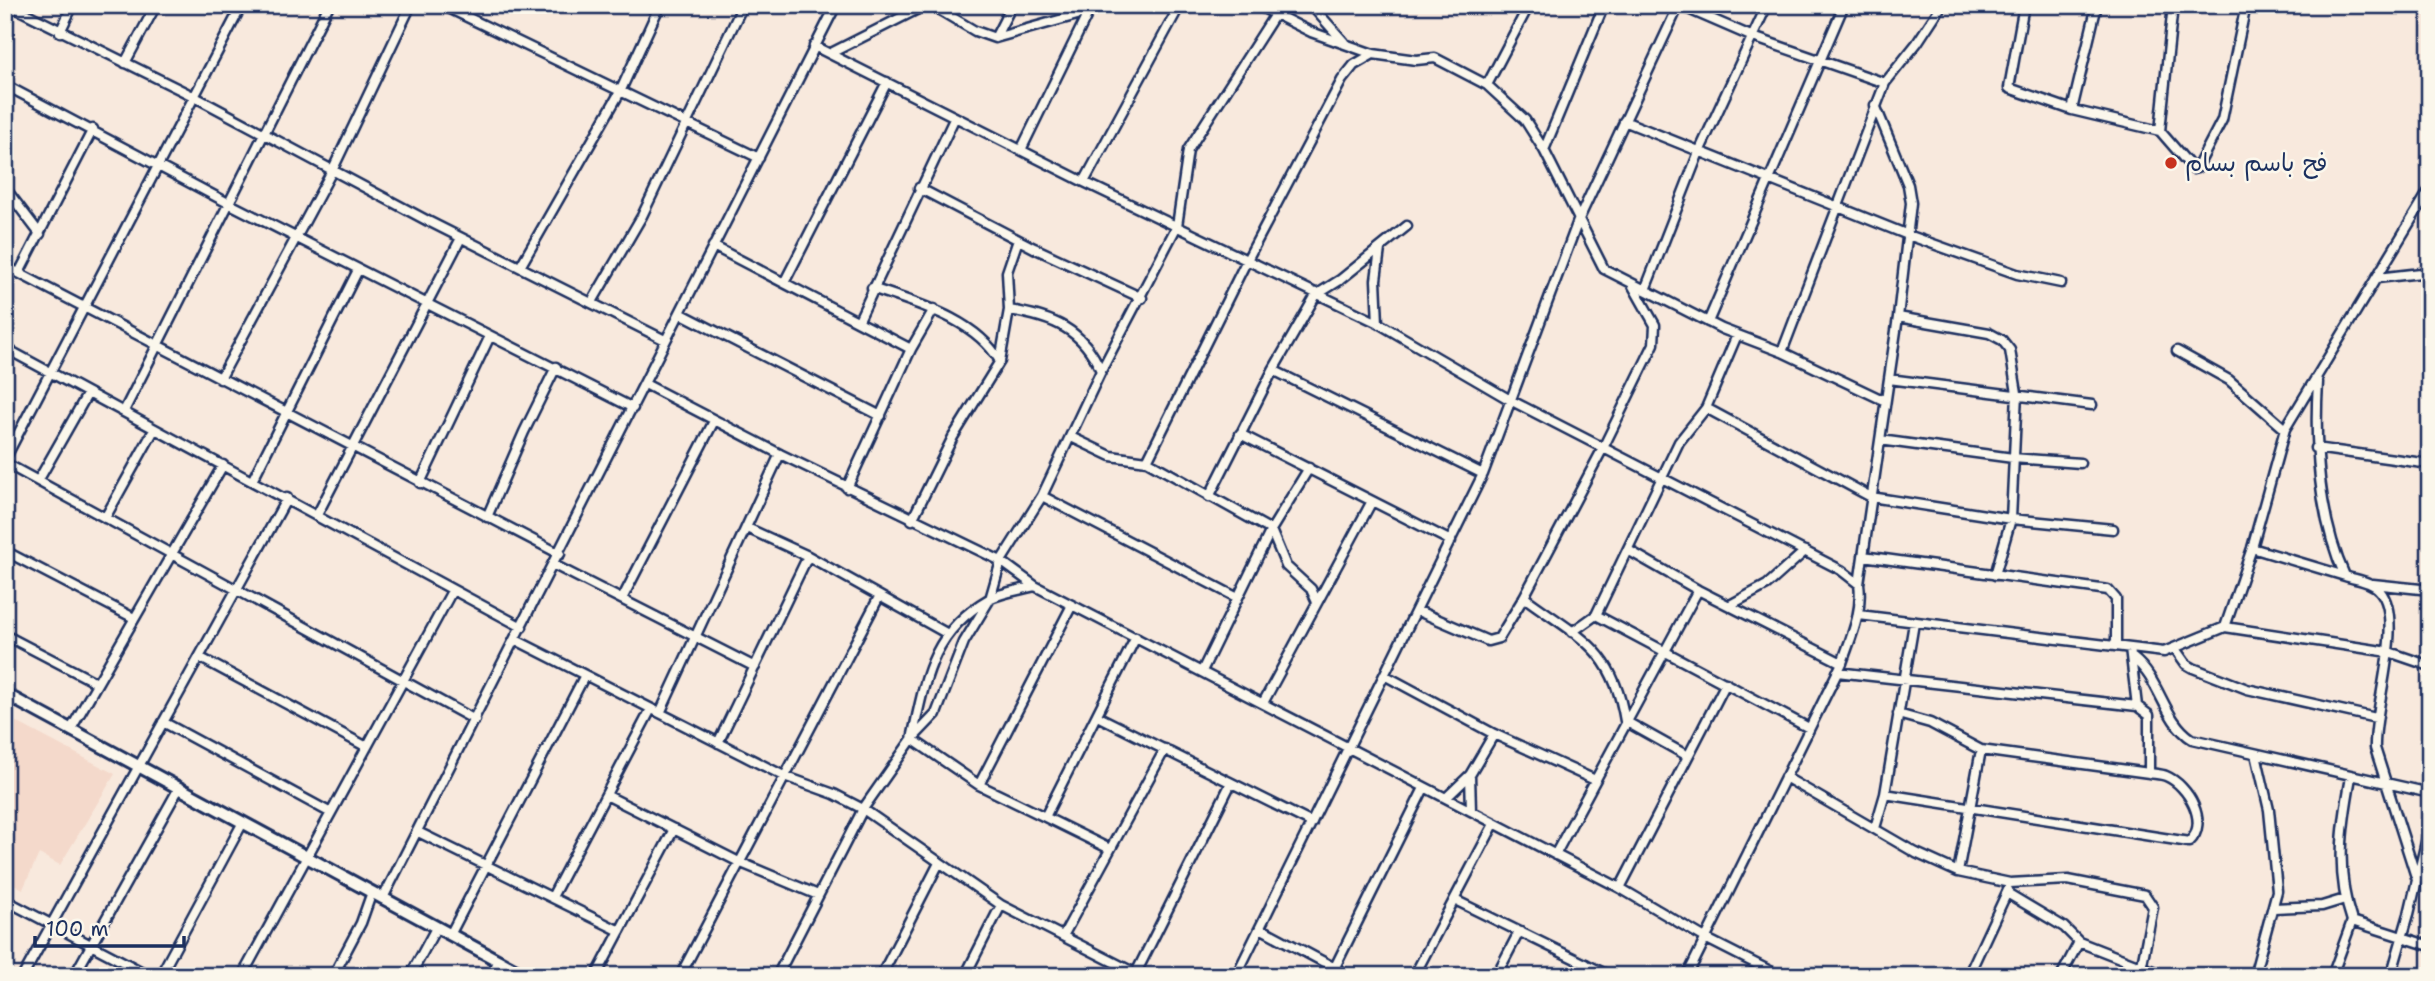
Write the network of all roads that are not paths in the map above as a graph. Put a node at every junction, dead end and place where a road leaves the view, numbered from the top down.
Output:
1 (9, 5) edge
2 (73, 5) edge
3 (156, 5) edge
4 (242, 5) edge
5 (329, 5) edge
6 (411, 5) edge
7 (442, 5) edge
8 (646, 5) edge
9 (743, 5) edge
10 (835, 5) edge
11 (926, 5) edge
12 (932, 5) edge
13 (1012, 5) edge
14 (1180, 5) edge
15 (1256, 5) edge
16 (1281, 5) edge
17 (1294, 5) edge
18 (1311, 5) edge
19 (1529, 5) edge
20 (1604, 5) edge
21 (1679, 5) edge
22 (1767, 5) edge
23 (1844, 5) edge
24 (1942, 5) edge
25 (2024, 5) edge
26 (2096, 5) edge
27 (2172, 5) edge
28 (2246, 5) edge
29 (659, 8) edge
30 (1090, 8) edge
31 (1276, 14) junction
32 (60, 32) junction
33 (1753, 37) junction
34 (995, 38) junction
35 (1346, 44) junction
36 (814, 46) junction
37 (831, 53) junction
38 (1373, 54) junction
39 (1821, 62) junction
40 (125, 63) junction
41 (887, 82) junction
42 (1885, 83) junction
43 (5, 85) edge
44 (1487, 85) junction
45 (620, 92) junction
46 (195, 97) junction
47 (1875, 106) junction
48 (2072, 110) junction
49 (955, 117) junction
50 (1623, 121) junction
51 (685, 122) junction
52 (93, 129) junction
53 (2160, 131) junction
54 (264, 135) junction
55 (1021, 150) junction
56 (1544, 150) junction
57 (1699, 152) junction
58 (759, 158) junction
59 (161, 166) junction
60 (332, 171) junction
61 (1769, 178) junction
62 (1084, 182) junction
63 (5, 188) edge
64 (919, 188) junction
65 (2430, 190) edge
66 (230, 204) junction
67 (1836, 206) junction
68 (1578, 221) junction
69 (1177, 226) junction
70 (1407, 226) dead end
71 (40, 234) junction
72 (1908, 235) junction
73 (298, 236) junction
74 (461, 238) junction
75 (1018, 240) junction
76 (713, 246) junction
77 (1380, 248) junction
78 (1247, 260) junction
79 (5, 266) edge
80 (520, 267) junction
81 (358, 270) junction
82 (2430, 272) edge
83 (19, 273) junction
84 (2377, 278) junction
85 (785, 281) junction
86 (2061, 283) dead end
87 (1633, 286) junction
88 (873, 288) junction
89 (1645, 290) junction
90 (1316, 295) junction
91 (1142, 298) junction
92 (592, 302) junction
93 (427, 304) junction
94 (84, 309) junction
95 (933, 309) junction
96 (1009, 310) junction
97 (680, 313) junction
98 (1898, 317) junction
99 (859, 320) junction
100 (1708, 322) junction
101 (1378, 323) junction
102 (1737, 335) junction
103 (490, 336) junction
104 (666, 340) junction
105 (155, 347) junction
106 (5, 348) edge
107 (911, 349) junction
108 (2177, 351) dead end
109 (1782, 352) junction
110 (1000, 361) junction
111 (556, 367) junction
112 (1273, 370) junction
113 (1101, 371) junction
114 (51, 373) junction
115 (220, 379) junction
116 (1889, 379) junction
117 (2318, 379) junction
118 (645, 384) junction
119 (88, 393) junction
120 (2017, 393) junction
121 (1511, 401) junction
122 (1885, 401) junction
123 (2092, 405) dead end
124 (633, 408) junction
125 (1706, 408) junction
126 (124, 411) junction
127 (287, 414) junction
128 (881, 416) junction
129 (714, 421) junction
130 (2285, 429) junction
131 (155, 430) junction
132 (1240, 434) junction
133 (5, 435) edge
134 (1071, 437) junction
135 (14, 440) junction
136 (1880, 440) junction
137 (351, 448) junction
138 (1603, 448) junction
139 (2315, 448) junction
140 (780, 454) junction
141 (2013, 458) junction
142 (5, 461) edge
143 (1147, 461) junction
144 (2080, 463) dead end
145 (2430, 464) edge
146 (223, 465) junction
147 (1309, 468) junction
148 (1483, 474) junction
149 (1662, 476) junction
150 (253, 479) junction
151 (38, 481) junction
152 (419, 483) junction
153 (847, 488) junction
154 (1042, 496) junction
155 (1871, 497) junction
156 (287, 498) junction
157 (1209, 498) junction
158 (1372, 500) junction
159 (317, 515) junction
160 (104, 517) junction
161 (488, 517) junction
162 (2011, 519) junction
163 (912, 520) junction
164 (747, 528) junction
165 (2113, 528) dead end
166 (1271, 530) junction
167 (1451, 541) junction
168 (2252, 548) junction
169 (1628, 550) junction
170 (5, 551) edge
171 (1805, 551) junction
172 (171, 554) junction
173 (560, 554) junction
174 (808, 556) junction
175 (1863, 556) junction
176 (1001, 561) junction
177 (554, 565) junction
178 (1995, 575) junction
179 (2345, 576) junction
180 (1859, 584) junction
181 (2374, 584) junction
182 (1035, 586) junction
183 (236, 590) junction
184 (1698, 590) junction
185 (2430, 590) edge
186 (452, 591) junction
187 (878, 597) junction
188 (1236, 597) junction
189 (1524, 597) junction
190 (622, 599) junction
191 (990, 599) junction
192 (1317, 602) junction
193 (1072, 605) junction
194 (1730, 605) junction
195 (1418, 611) junction
196 (1596, 615) junction
197 (1858, 615) junction
198 (134, 618) junction
199 (1914, 623) junction
200 (522, 627) junction
201 (2225, 627) junction
202 (1572, 632) junction
203 (946, 633) junction
204 (5, 635) edge
205 (696, 637) junction
206 (1136, 637) junction
207 (516, 640) junction
208 (2116, 646) junction
209 (2130, 648) junction
210 (1664, 650) junction
211 (2176, 650) junction
212 (2389, 652) junction
213 (199, 657) junction
214 (2133, 658) junction
215 (1842, 663) junction
216 (2430, 666) edge
217 (755, 667) junction
218 (1202, 671) junction
219 (1837, 672) junction
220 (585, 675) junction
221 (1386, 676) junction
222 (402, 680) junction
223 (1903, 680) junction
224 (97, 683) junction
225 (1726, 683) junction
226 (5, 694) edge
227 (1263, 703) junction
228 (2137, 706) junction
229 (651, 709) junction
230 (660, 713) junction
231 (1898, 714) junction
232 (1097, 716) junction
233 (2376, 718) junction
234 (475, 720) junction
235 (1625, 721) junction
236 (163, 722) junction
237 (1809, 728) junction
238 (71, 729) junction
239 (1494, 734) junction
240 (912, 739) junction
241 (718, 743) junction
242 (367, 747) junction
243 (1165, 749) junction
244 (1347, 749) junction
245 (1981, 750) junction
246 (2256, 754) junction
247 (1686, 755) junction
248 (138, 766) junction
249 (2149, 773) junction
250 (1470, 775) junction
251 (784, 776) junction
252 (1784, 776) junction
253 (2351, 776) junction
254 (1595, 780) junction
255 (1231, 783) junction
256 (979, 785) junction
257 (2387, 786) junction
258 (179, 788) junction
259 (1423, 788) junction
260 (2430, 793) edge
261 (1885, 794) junction
262 (606, 795) junction
263 (1446, 798) junction
264 (1971, 807) junction
265 (863, 809) junction
266 (1471, 811) junction
267 (331, 813) junction
268 (1045, 817) junction
269 (1312, 823) junction
270 (242, 824) junction
271 (1494, 824) junction
272 (2430, 825) edge
273 (1875, 828) junction
274 (674, 829) junction
275 (418, 832) junction
276 (1110, 849) junction
277 (1555, 855) junction
278 (308, 859) junction
279 (739, 862) junction
280 (939, 863) junction
281 (2420, 863) junction
282 (487, 865) junction
283 (2430, 866) edge
284 (1958, 872) junction
285 (2417, 880) junction
286 (2010, 883) junction
287 (1620, 888) junction
288 (372, 892) junction
289 (2007, 893) junction
290 (818, 895) junction
291 (552, 897) junction
292 (383, 898) junction
293 (2344, 899) junction
294 (5, 900) edge
295 (1455, 900) junction
296 (1001, 905) junction
297 (2274, 908) junction
298 (2352, 921) junction
299 (51, 924) junction
300 (436, 928) junction
301 (1260, 928) junction
302 (620, 931) junction
303 (1518, 932) junction
304 (450, 935) junction
305 (1063, 936) junction
306 (1707, 939) junction
307 (2401, 939) junction
308 (2079, 942) junction
309 (91, 946) junction
310 (2430, 946) edge
311 (499, 960) junction
312 (1586, 964) junction
313 (2142, 964) junction
314 (1335, 967) junction
315 (335, 972) edge
316 (2150, 973) edge
317 (1138, 975) edge
318 (23, 976) edge
319 (74, 976) edge
320 (150, 976) edge
321 (160, 976) edge
322 (242, 976) edge
323 (351, 976) edge
324 (410, 976) edge
325 (491, 976) edge
326 (527, 976) edge
327 (596, 976) edge
328 (680, 976) edge
329 (777, 976) edge
330 (881, 976) edge
331 (965, 976) edge
332 (1236, 976) edge
333 (1350, 976) edge
334 (1413, 976) edge
335 (1496, 976) edge
336 (1580, 976) edge
337 (1610, 976) edge
338 (1687, 976) edge
339 (1780, 976) edge
340 (1968, 976) edge
341 (2061, 976) edge
342 (2166, 976) edge
343 (2254, 976) edge
344 (2332, 976) edge
345 (2391, 976) edge

1 - 32 street
2 - 32 street
3 - 40 street
4 - 46 street
5 - 54 street
6 - 60 street
7 - 45 street
8 - 29 street
9 - 51 street
10 - 36 street
11 - 37 street
12 - 34 street
13 - 34 street
14 - 62 street
15 - 31 street
16 - 31 street
17 - 31 street
18 - 35 street
19 - 44 street
20 - 56 street
21 - 33 street
21 - 50 street
22 - 33 street
23 - 39 street
24 - 42 street
25 - 48 street
26 - 48 street
27 - 53 street
28 - 53 street
29 - 45 street
30 - 34 street
30 - 55 street
31 - 35 street
31 - 69 street
32 - 40 street
33 - 39 street
33 - 57 street
35 - 38 street
36 - 37 street
36 - 58 street
37 - 41 street
38 - 44 street
38 - 78 street
39 - 42 street
39 - 61 street
40 - 46 street
41 - 49 street
41 - 85 street
42 - 47 street
43 - 52 street
44 - 56 street
45 - 51 street
45 - 80 street
46 - 54 street
46 - 59 street
47 - 67 street
47 - 72 street
48 - 53 street
49 - 55 street
49 - 64 street
50 - 57 street
50 - 68 street
51 - 58 street
51 - 92 street
52 - 59 street
52 - 71 street
54 - 60 street
54 - 66 street
55 - 62 street
56 - 68 street
57 - 61 street
57 - 89 street
58 - 76 street
59 - 66 street
59 - 94 street
60 - 73 street
60 - 74 street
61 - 67 street
61 - 100 street
62 - 69 street
63 - 71 street
64 - 75 street
64 - 88 street
65 - 84 street
66 - 73 street
66 - 105 street
67 - 72 street
67 - 109 street
68 - 87 street
68 - 121 street
69 - 78 street
69 - 91 street
70 - 77 street
71 - 83 street
72 - 86 street
72 - 98 street
73 - 81 street
73 - 115 street
74 - 80 street
74 - 93 street
75 - 91 street
75 - 96 street
76 - 85 street
76 - 97 street
77 - 90 street
77 - 101 street
78 - 90 street
78 - 143 street
79 - 83 street
80 - 92 street
81 - 93 street
81 - 127 street
82 - 84 street
83 - 94 street
84 - 117 street
85 - 99 street
87 - 89 street
87 - 138 street
88 - 95 street
88 - 99 street
89 - 100 street
90 - 101 street
90 - 112 street
91 - 113 street
92 - 104 street
93 - 103 street
93 - 137 street
94 - 105 street
94 - 114 street
95 - 107 street
95 - 110 street
96 - 110 street
96 - 113 street
97 - 104 street
97 - 128 street
98 - 116 street
98 - 120 street
99 - 107 street
100 - 102 street
101 - 121 street
102 - 109 street
102 - 125 street
103 - 111 street
103 - 152 street
104 - 118 street
105 - 115 street
105 - 126 street
106 - 114 street
107 - 128 street
108 - 130 street
109 - 122 street
110 - 163 street
111 - 124 street
111 - 161 street
112 - 132 street
112 - 148 street
113 - 134 street
114 - 119 street
114 - 135 street
115 - 127 street
116 - 120 street
116 - 122 street
117 - 130 street
117 - 139 street
118 - 124 street
118 - 129 street
119 - 126 street
119 - 151 street
120 - 123 street
120 - 141 street
121 - 138 street
121 - 148 street
122 - 136 street
124 - 173 street
125 - 149 street
125 - 155 street
126 - 131 street
127 - 137 street
127 - 150 street
128 - 153 street
129 - 140 street
129 - 190 street
130 - 168 street
131 - 146 street
131 - 160 street
132 - 147 street
132 - 157 street
133 - 135 street
134 - 143 street
134 - 154 street
135 - 142 street
136 - 141 street
136 - 155 street
137 - 152 street
137 - 159 street
138 - 149 street
138 - 189 street
139 - 145 street
139 - 179 street
140 - 153 street
140 - 164 street
141 - 144 street
141 - 162 street
142 - 151 street
143 - 157 street
146 - 150 street
146 - 172 street
147 - 158 street
147 - 166 street
148 - 167 street
149 - 169 street
149 - 171 street
150 - 156 street
151 - 160 street
152 - 161 street
153 - 163 street
154 - 176 street
154 - 188 street
155 - 162 street
155 - 175 street
156 - 159 street
156 - 183 street
157 - 166 street
158 - 167 street
158 - 192 street
159 - 186 street
160 - 172 street
161 - 173 street
162 - 165 street
162 - 178 street
163 - 176 street
164 - 174 street
164 - 205 street
166 - 188 street
166 - 192 street
167 - 195 street
168 - 179 street
168 - 201 street
169 - 184 street
169 - 196 street
170 - 198 street
171 - 180 street
171 - 194 street
172 - 183 street
172 - 198 street
173 - 177 street
174 - 187 street
174 - 217 street
175 - 178 street
175 - 180 street
176 - 182 street
176 - 191 street
177 - 190 street
177 - 200 street
178 - 208 street
179 - 181 street
180 - 197 street
181 - 185 street
181 - 212 street
182 - 191 street
182 - 193 street
183 - 213 street
183 - 222 street
184 - 194 street
184 - 210 street
186 - 200 street
186 - 222 street
187 - 203 street
187 - 251 street
188 - 218 street
189 - 195 street
189 - 202 street
190 - 205 street
191 - 203 street
191 - 240 street
192 - 227 street
193 - 206 street
193 - 256 street
194 - 215 street
195 - 221 street
196 - 202 street
196 - 210 street
197 - 199 street
197 - 215 street
198 - 224 street
199 - 208 street
199 - 223 street
200 - 207 street
201 - 211 street
201 - 212 street
202 - 235 street
203 - 240 street
204 - 224 street
205 - 217 street
205 - 230 street
206 - 218 street
206 - 232 street
207 - 220 street
207 - 234 street
208 - 209 street
209 - 211 street
209 - 214 street
210 - 225 street
210 - 235 street
211 - 233 street
212 - 216 street
212 - 233 street
213 - 236 street
213 - 242 street
214 - 228 street
214 - 246 street
215 - 219 street
217 - 241 street
218 - 227 street
219 - 223 street
219 - 237 street
220 - 229 street
220 - 282 street
221 - 239 street
221 - 244 street
222 - 234 street
222 - 242 street
223 - 228 street
223 - 231 street
224 - 238 street
225 - 237 street
225 - 247 street
226 - 238 street
227 - 244 street
228 - 249 street
229 - 230 street
229 - 262 street
230 - 241 street
231 - 245 street
231 - 261 street
232 - 243 street
232 - 268 street
233 - 257 street
234 - 275 street
235 - 247 street
235 - 254 street
236 - 248 street
236 - 267 street
237 - 252 street
238 - 248 street
239 - 250 street
239 - 254 street
240 - 256 street
240 - 265 street
241 - 251 street
242 - 267 street
243 - 255 street
243 - 276 street
244 - 259 street
244 - 269 street
245 - 249 street
245 - 264 street
246 - 253 street
246 - 297 street
247 - 287 street
248 - 258 street
248 - 299 street
249 - 264 street
250 - 263 street
250 - 266 street
251 - 265 street
251 - 279 street
252 - 273 street
252 - 306 street
253 - 257 street
253 - 293 street
254 - 277 street
255 - 269 street
255 - 317 street
256 - 268 street
257 - 260 street
257 - 285 street
258 - 270 street
258 - 309 street
259 - 263 street
259 - 314 street
261 - 264 street
261 - 273 street
262 - 274 street
262 - 291 street
263 - 266 street
264 - 284 street
265 - 280 street
265 - 290 street
266 - 271 street
267 - 278 street
268 - 276 street
269 - 301 street
270 - 278 street
270 - 321 street
271 - 277 street
271 - 295 street
272 - 281 street
273 - 284 street
274 - 279 street
274 - 302 street
275 - 282 street
275 - 292 street
276 - 305 street
277 - 287 street
278 - 288 street
278 - 322 street
279 - 290 street
279 - 328 street
280 - 296 street
280 - 330 street
281 - 283 street
281 - 285 street
282 - 291 street
282 - 304 street
284 - 286 street
285 - 307 street
286 - 289 street
286 - 313 street
287 - 306 street
288 - 292 street
288 - 315 street
289 - 308 street
289 - 340 street
290 - 329 street
291 - 302 street
292 - 300 street
293 - 297 street
293 - 298 street
294 - 299 street
295 - 303 street
295 - 334 street
296 - 305 street
296 - 331 street
297 - 343 street
298 - 307 street
298 - 344 street
299 - 309 street
299 - 318 street
300 - 304 street
300 - 324 street
301 - 314 street
301 - 332 street
302 - 327 street
303 - 312 street
303 - 335 street
304 - 311 street
305 - 317 street
306 - 338 street
306 - 339 street
307 - 310 street
307 - 345 street
308 - 313 street
308 - 341 street
309 - 319 street
309 - 320 street
311 - 325 street
311 - 326 street
312 - 336 street
312 - 337 street
313 - 316 street
314 - 333 street
315 - 323 street
316 - 342 street

